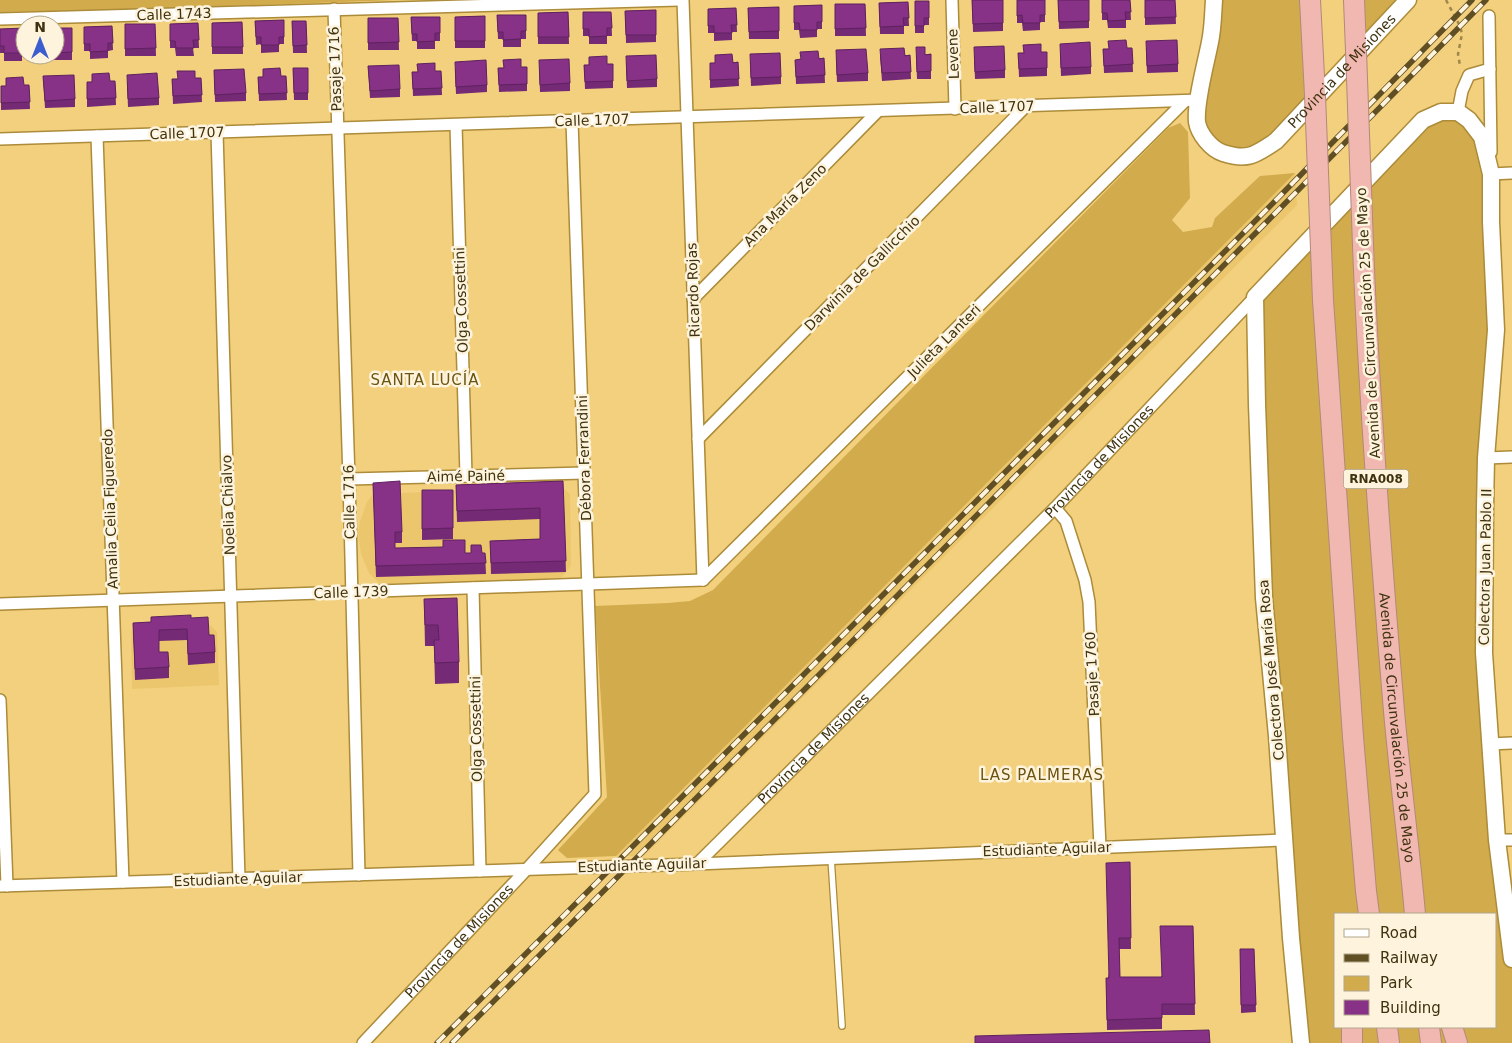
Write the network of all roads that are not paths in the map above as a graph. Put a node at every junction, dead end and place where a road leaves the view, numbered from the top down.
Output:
1 (681, 0) edge
2 (952, 0) edge
3 (1214, 0) edge
4 (1310, 0) edge
5 (1354, 0) edge
6 (1408, 0) edge
7 (334, 9) junction
8 (1489, 16) dead end
9 (0, 19) edge
10 (1490, 69) junction
11 (1192, 101) junction
12 (1026, 106) junction
13 (954, 109) junction
14 (878, 111) junction
15 (1458, 112) junction
16 (687, 117) junction
17 (572, 121) junction
18 (456, 125) junction
19 (337, 128) junction
20 (217, 132) junction
21 (97, 136) junction
22 (0, 139) edge
23 (1512, 173) edge
24 (1491, 174) junction
25 (1255, 297) junction
26 (693, 299) junction
27 (698, 439) junction
28 (1512, 457) edge
29 (1486, 458) junction
30 (584, 473) junction
31 (466, 476) junction
32 (349, 479) junction
33 (1055, 508) junction
34 (703, 580) junction
35 (588, 584) junction
36 (473, 588) junction
37 (351, 592) junction
38 (231, 596) junction
39 (113, 600) junction
40 (0, 604) edge
41 (0, 700) edge
42 (1512, 743) edge
43 (1490, 744) junction
44 (595, 794) joint
45 (1285, 840) junction
46 (1505, 840) edge
47 (1100, 847) junction
48 (831, 858) junction
49 (1410, 858) junction
50 (697, 864) junction
51 (527, 869) junction
52 (480, 871) junction
53 (359, 875) junction
54 (240, 879) junction
55 (123, 882) junction
56 (4, 886) edge
57 (1366, 891) junction
58 (1362, 913) edge
59 (1369, 913) edge
60 (1416, 913) edge
61 (1424, 913) edge
62 (1512, 959) edge
63 (842, 1026) dead end
64 (1352, 1028) edge
65 (1387, 1028) edge
66 (1428, 1028) edge
67 (1452, 1028) edge
68 (362, 1043) edge
69 (1301, 1043) edge
70 (1352, 1043) edge
71 (1389, 1043) edge
72 (1431, 1043) edge
73 (1457, 1043) edge

1 - 7 street, Calle 1743
1 - 16 street, Ricardo Rojas
2 - 13 street, Levene
3 - 11 main road
4 - 57 highway, RNA008, bridge
5 - 49 highway, Avenida de Circunvalación 25 de Mayo / RNA008, bridge
6 - 11 main road, Provincia de Misiones
7 - 9 street, Calle 1743
7 - 19 street, Pasaje 1716
8 - 10 street, Colectora Juan Pablo II
10 - 15 street
10 - 24 street, Colectora Juan Pablo II
11 - 12 street, Calle 1707
11 - 34 street, Julieta Lanteri
12 - 13 street, Calle 1707
12 - 27 street, Darwinia de Gallicchio
13 - 14 street, Calle 1707
14 - 16 street, Calle 1707
14 - 26 street, Ana María Zeno
15 - 24 main road, Colectora Juan Pablo II
15 - 25 main road, Provincia de Misiones
16 - 17 street, Calle 1707
16 - 26 street, Ricardo Rojas
17 - 18 street, Calle 1707
17 - 30 street, Débora Ferrandini
18 - 19 street, Calle 1707
18 - 31 street, Olga Cossettini
19 - 20 street, Calle 1707
19 - 32 street, Calle 1716
20 - 21 street, Calle 1707
20 - 38 street, Noelia Chialvo
21 - 22 street, Calle 1707
21 - 39 street, Amalia Celia Figueredo
23 - 24 street
24 - 29 main road, Colectora Juan Pablo II
25 - 33 street, Provincia de Misiones
25 - 45 main road, Colectora José María Rosa
26 - 27 street, Ricardo Rojas
27 - 34 street, Ricardo Rojas
28 - 29 street
29 - 43 main road, Colectora Juan Pablo II
30 - 31 street, Aimé Painé
30 - 35 street, Débora Ferrandini
31 - 32 street, Aimé Painé
32 - 37 street, Calle 1716
33 - 47 street, Pasaje 1760
33 - 50 street, Provincia de Misiones
34 - 35 street, Calle 1739
35 - 36 street, Calle 1739
35 - 44 street, Débora Ferrandini
36 - 37 street, Calle 1739
36 - 52 street, Olga Cossettini
37 - 38 street, Calle 1739
37 - 53 street, Calle 1716
38 - 39 street, Calle 1739
38 - 54 street, Noelia Chialvo
39 - 40 street, Calle 1739
39 - 55 street, Amalia Celia Figueredo
41 - 56 street
42 - 43 street
43 - 46 main road, Colectora Juan Pablo II
44 - 51 street, Provincia de Misiones
45 - 47 street, Estudiante Aguilar
45 - 69 main road, Colectora José María Rosa
46 - 62 main road, Colectora Juan Pablo II
47 - 48 street, Estudiante Aguilar
48 - 50 street, Estudiante Aguilar
48 - 63 lane
49 - 60 highway, Avenida de Circunvalación 25 de Mayo / RNA008
49 - 61 highway
50 - 51 street, Estudiante Aguilar
51 - 52 street, Estudiante Aguilar
51 - 68 street, Provincia de Misiones
52 - 53 street, Estudiante Aguilar
53 - 54 street, Estudiante Aguilar
54 - 55 street, Estudiante Aguilar
55 - 56 street, Estudiante Aguilar
57 - 58 highway, RNA008
57 - 59 highway, RNA008
64 - 70 highway
65 - 71 highway
66 - 72 highway
67 - 73 highway

